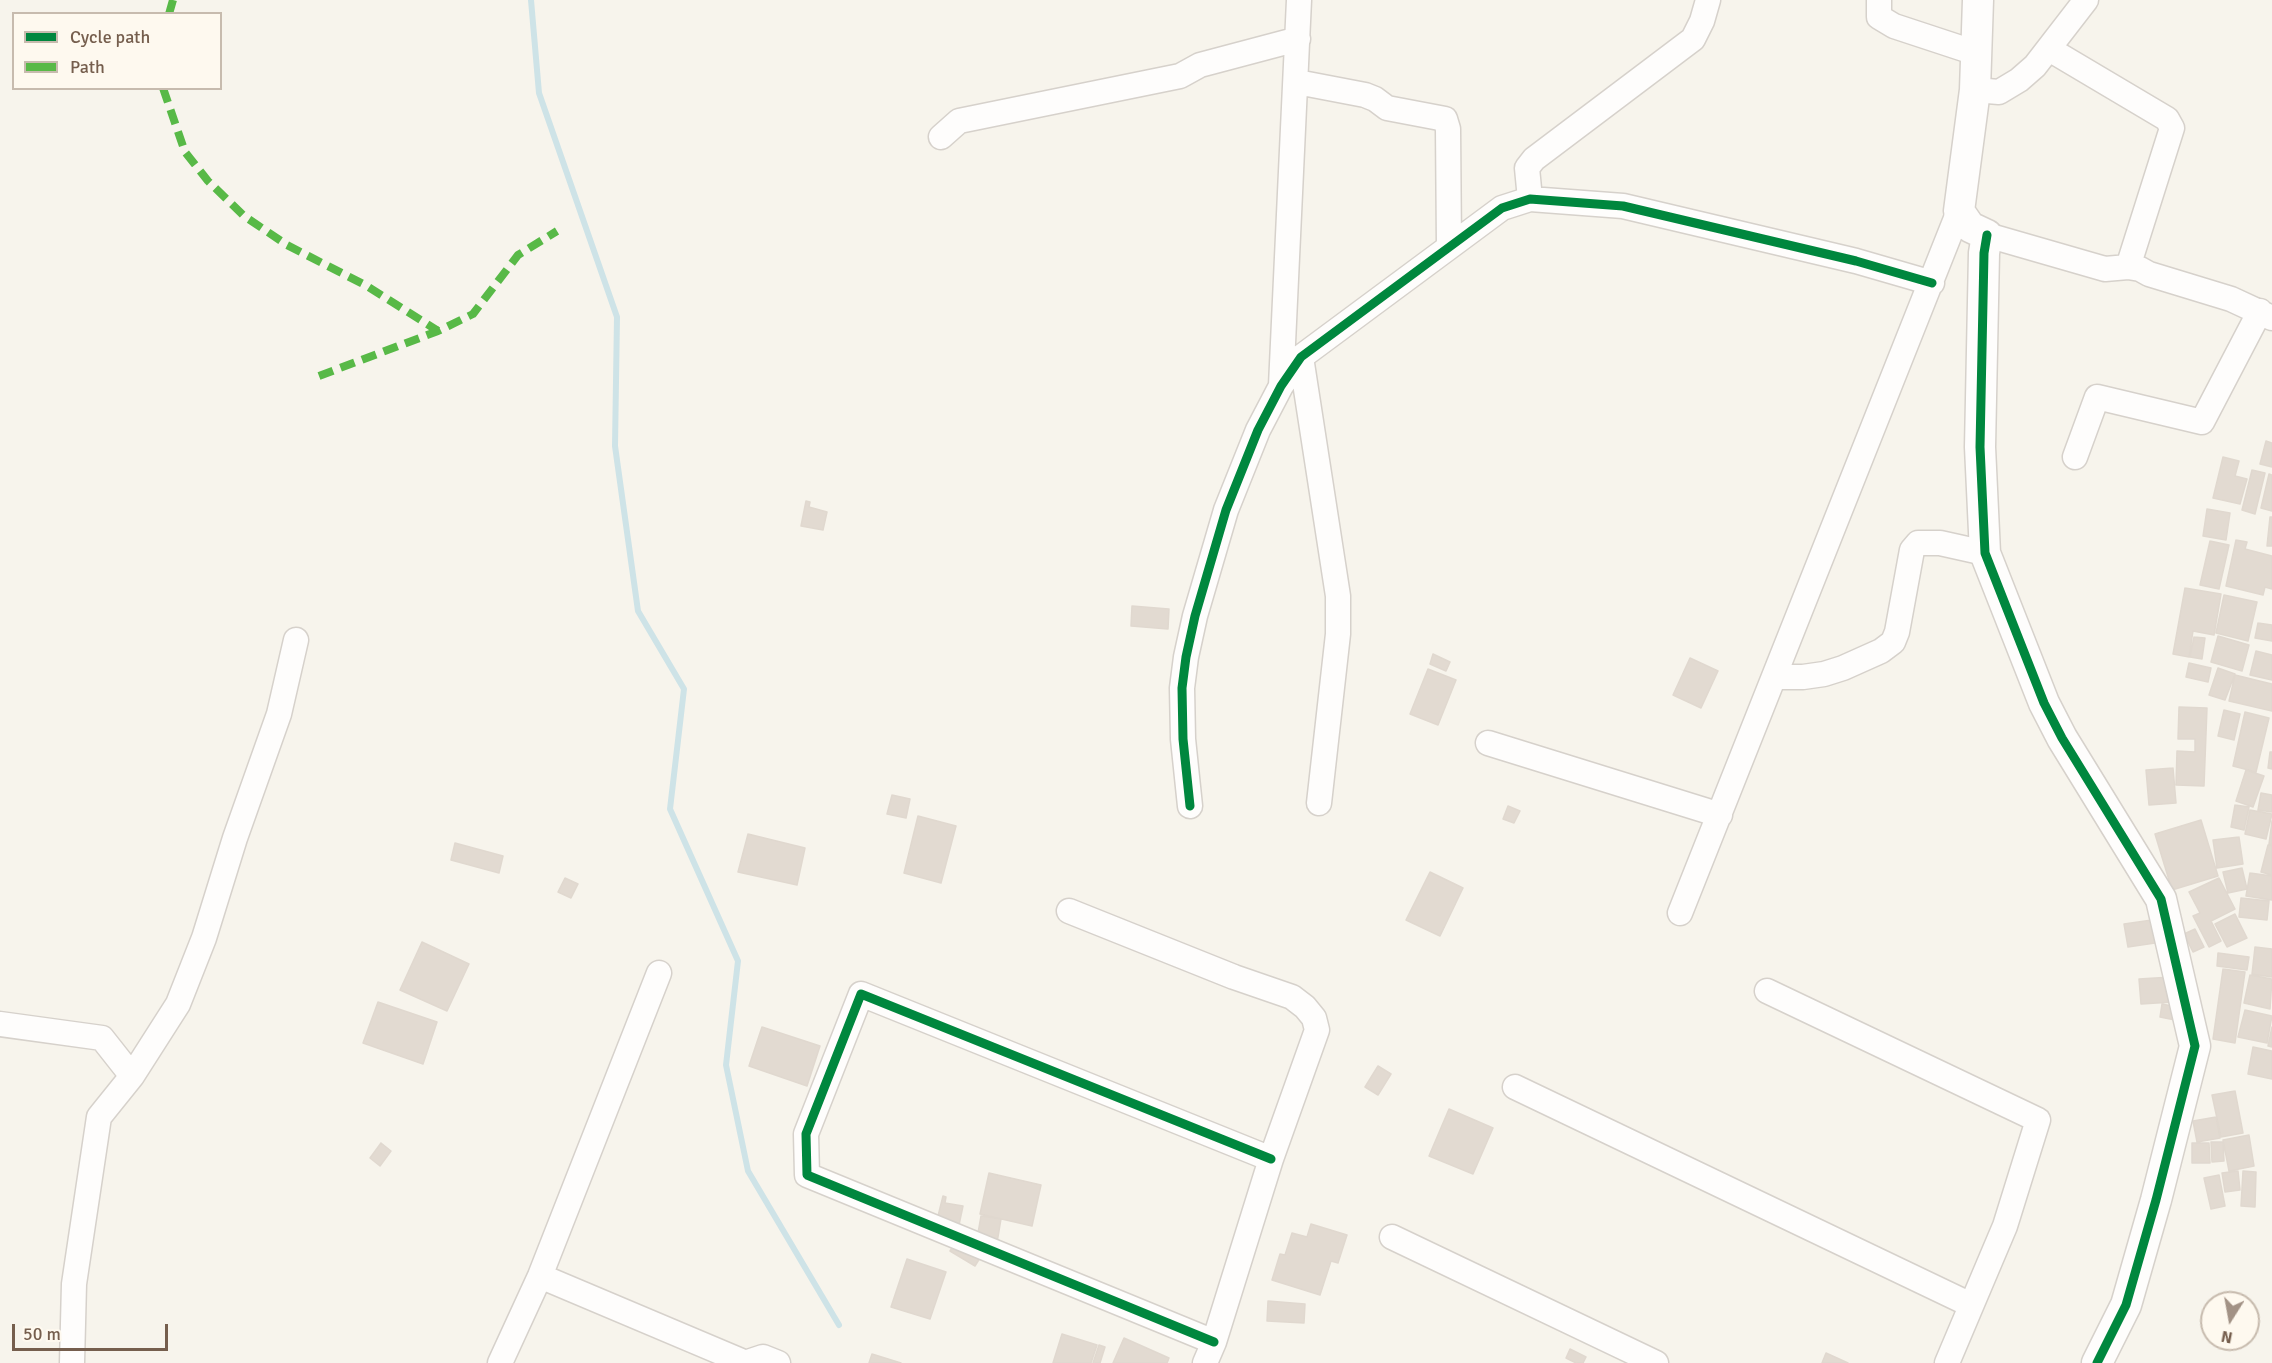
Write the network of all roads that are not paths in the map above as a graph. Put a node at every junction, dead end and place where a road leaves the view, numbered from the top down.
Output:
1 (1299, 0) edge
2 (1708, 0) edge
3 (1879, 0) edge
4 (1978, 0) edge
5 (2086, 0) edge
6 (1298, 39) junction
7 (2049, 49) junction
8 (1976, 53) junction
9 (1297, 82) junction
10 (1975, 90) junction
11 (941, 137) dead end
12 (1530, 199) junction
13 (1959, 211) junction
14 (1987, 235) junction
15 (1449, 246) junction
16 (2128, 267) junction
17 (1932, 283) junction
18 (2266, 314) edge
19 (1301, 357) junction
20 (1281, 386) junction
21 (2075, 457) dead end
22 (1985, 553) junction
23 (296, 639) dead end
24 (1775, 677) junction
25 (1488, 743) dead end
26 (1319, 803) dead end
27 (1190, 806) dead end
28 (1720, 815) junction
29 (1069, 911) dead end
30 (1680, 913) dead end
31 (659, 973) dead end
32 (1767, 991) dead end
33 (0, 1024) edge
34 (132, 1076) junction
35 (1515, 1087) dead end
36 (1271, 1159) junction
37 (1392, 1237) dead end
38 (540, 1276) junction
39 (1971, 1305) junction
40 (1209, 1352) edge
41 (72, 1363) edge
42 (501, 1363) edge
43 (746, 1363) edge
44 (778, 1363) edge
45 (1656, 1363) edge
46 (1947, 1363) edge
47 (2097, 1363) edge

1 - 6 street
2 - 12 street
3 - 8 street
4 - 8 street
5 - 7 street
6 - 9 street
6 - 11 street
7 - 10 street
7 - 16 street
8 - 10 street
9 - 15 street
9 - 20 street
10 - 13 street
12 - 15 street
12 - 17 street
13 - 14 street
13 - 17 street
14 - 16 street
14 - 22 street
15 - 19 street
16 - 18 street
17 - 24 street
18 - 21 street
19 - 20 street
19 - 26 street
20 - 27 street
22 - 24 street
22 - 47 street
23 - 34 street
24 - 28 street
25 - 28 street
28 - 30 street
29 - 36 street
31 - 38 street
32 - 39 street
33 - 34 street
34 - 41 street
35 - 39 street
36 - 40 street
36 - 40 street
37 - 45 street
38 - 42 street
38 - 43 street
39 - 46 street
43 - 44 street

